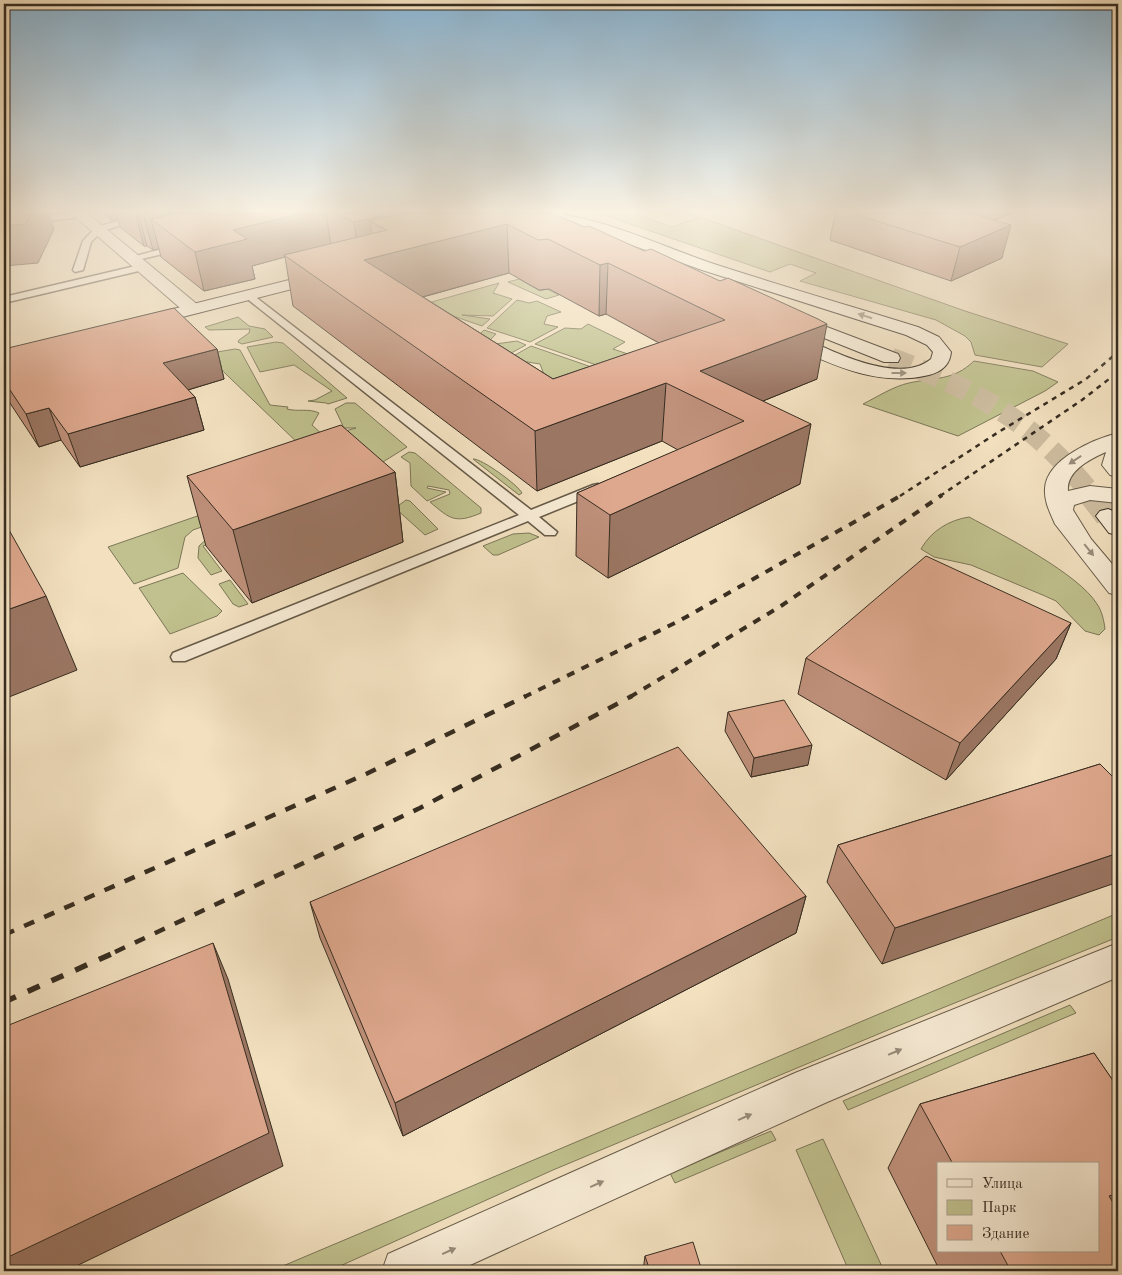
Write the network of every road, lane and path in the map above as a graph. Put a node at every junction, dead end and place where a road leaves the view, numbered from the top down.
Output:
1 (101, 272) edge
2 (150, 272) edge
3 (338, 272) edge
4 (726, 272) edge
5 (250, 295) junction
6 (4, 300) edge
7 (192, 309) junction
8 (773, 311) edge
9 (126, 326) edge
10 (768, 330) edge
11 (891, 358) tunnel mouth
12 (1118, 439) edge
13 (1118, 446) edge
14 (1118, 470) edge
15 (608, 484) edge
16 (1060, 512) junction
17 (1115, 513) tunnel mouth
18 (529, 516) junction
19 (550, 532) dead end
20 (1118, 587) edge
21 (179, 658) dead end
22 (1114, 968) edge
23 (405, 1271) edge

1 - 6 lane
2 - 7 street
3 - 5 street
10 -> 4 street
5 - 7 street
5 - 18 lane
7 - 9 street
8 - 11 street
12 -> 16 street
13 - 14 street
15 - 18 lane
16 - 17 street
16 -> 20 street
18 - 19 lane
18 - 21 lane
23 -> 22 street

